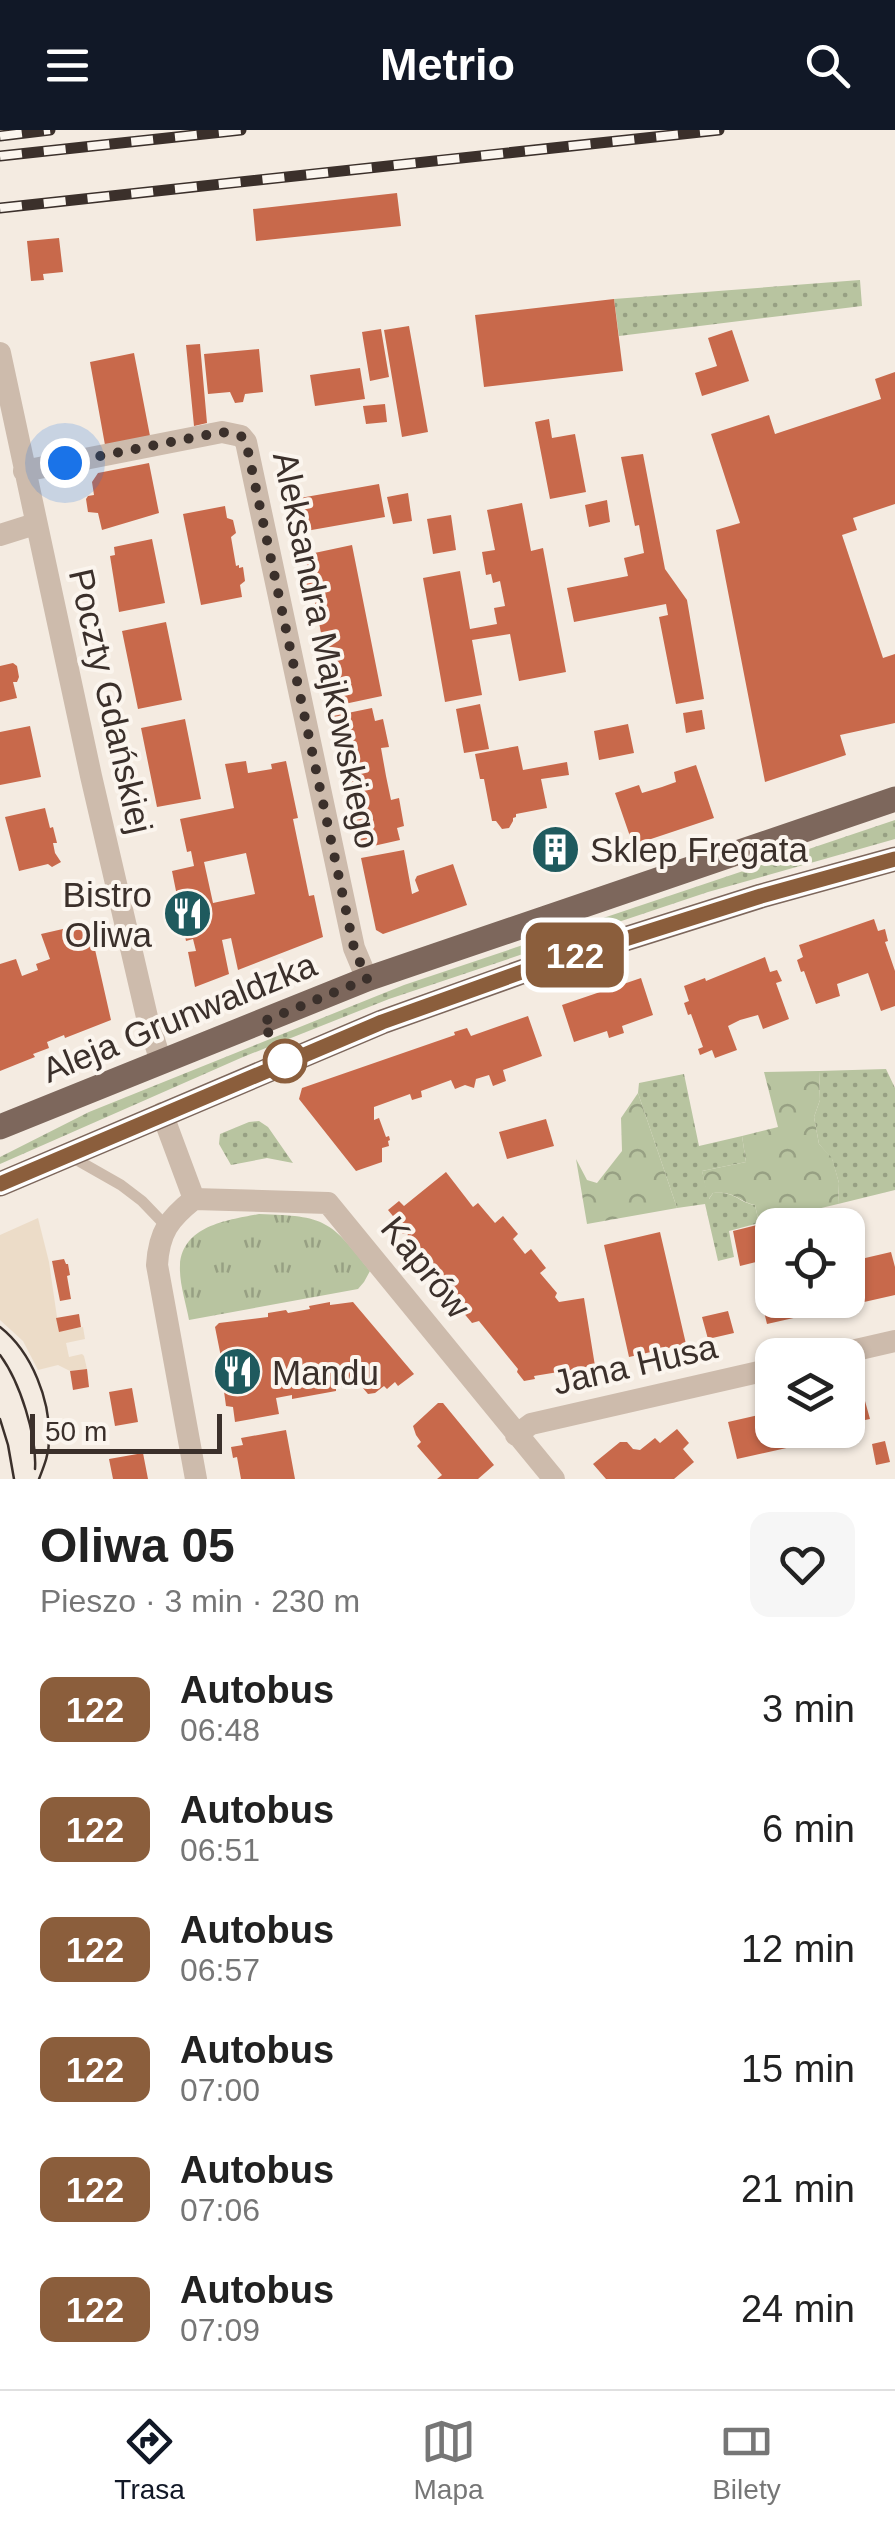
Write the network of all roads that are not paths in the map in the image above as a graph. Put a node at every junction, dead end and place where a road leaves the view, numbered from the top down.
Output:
1 (0, 353) edge
2 (24, 471) junction
3 (35, 524) junction
4 (0, 535) edge
5 (895, 799) edge
6 (895, 860) edge
7 (367, 979) junction
8 (161, 1062) junction
9 (162, 1114) junction
10 (0, 1128) edge
11 (66, 1154) junction
12 (0, 1184) edge
13 (194, 1199) junction
14 (166, 1226) junction
15 (895, 1341) edge
16 (865, 1348) edge
17 (755, 1373) edge
18 (516, 1435) junction
19 (196, 1479) edge
20 (554, 1479) edge

1 - 2 street, Poczty Gdańskiej
2 - 3 street, Poczty Gdańskiej
2 - 7 street, Aleksandra Majkowskiego
3 - 4 street
3 - 8 street, Poczty Gdańskiej
5 - 7 main road, Aleja Grunwaldzka
6 - 9 main road
7 - 8 main road, Aleja Grunwaldzka
8 - 10 main road, Aleja Grunwaldzka
9 - 11 main road
9 - 13 street
11 - 12 main road
11 - 14 lane
13 - 14 street
13 - 18 street, Kaprów
14 - 19 street
15 - 16 street
17 - 18 street, Jana Husa
18 - 20 street, Kaprów

